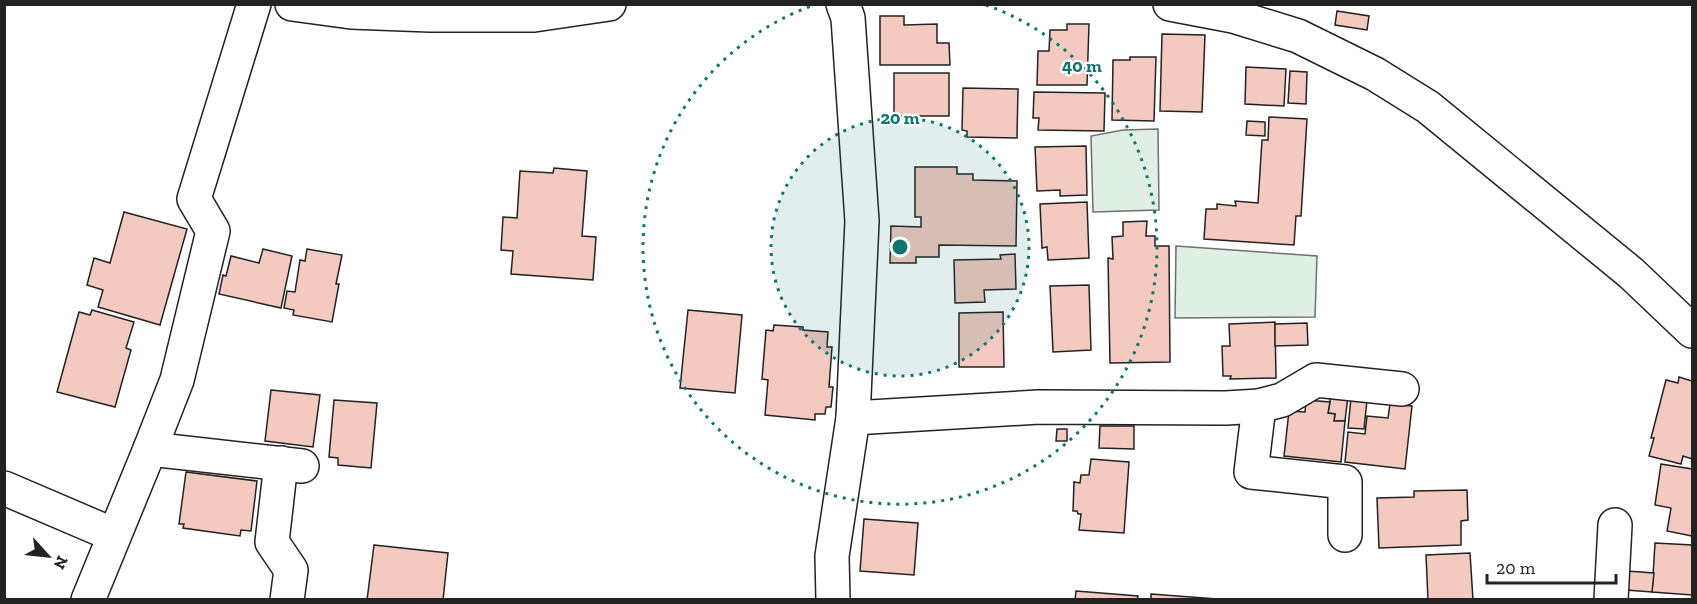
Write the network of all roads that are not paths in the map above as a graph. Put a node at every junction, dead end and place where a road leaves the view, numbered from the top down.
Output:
1 (254, 4) edge
2 (292, 4) edge
3 (609, 4) edge
4 (843, 4) edge
5 (1170, 4) edge
6 (1692, 331) edge
7 (1402, 389) dead end
8 (1258, 406) junction
9 (853, 418) junction
10 (150, 449) junction
11 (4, 488) edge
12 (1616, 525) dead end
13 (114, 535) junction
14 (1345, 535) dead end
15 (88, 600) edge
16 (287, 600) edge
17 (833, 600) edge
18 (1611, 600) edge

1 - 10 street
2 - 3 street
4 - 9 street
5 - 6 street
7 - 8 street
8 - 9 street
8 - 14 street
9 - 17 street
10 - 13 street
10 - 16 street
11 - 13 street
12 - 18 street
13 - 15 street

